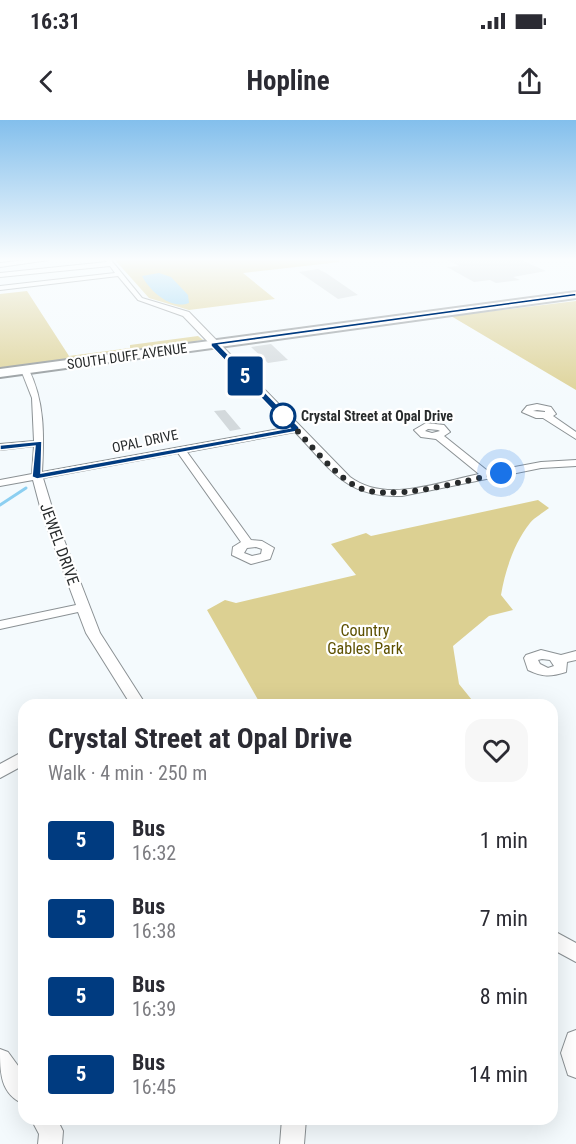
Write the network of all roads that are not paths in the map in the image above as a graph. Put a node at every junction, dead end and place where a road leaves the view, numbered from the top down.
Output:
1 (167, 308) edge
2 (485, 308) edge
3 (213, 344) junction
4 (25, 370) junction
5 (0, 373) edge
6 (546, 416) dead end
7 (296, 429) junction
8 (438, 436) dead end
9 (576, 436) edge
10 (39, 443) junction
11 (0, 447) edge
12 (180, 449) junction
13 (576, 463) edge
14 (487, 476) junction
15 (37, 477) junction
16 (0, 483) edge
17 (248, 544) dead end
18 (83, 607) junction
19 (0, 625) edge
20 (576, 655) edge
21 (559, 660) dead end
22 (135, 699) edge
23 (18, 761) edge
24 (0, 772) edge
25 (558, 942) edge
26 (576, 953) edge
27 (576, 1040) edge
28 (0, 1060) edge
29 (576, 1067) edge
30 (18, 1085) edge
31 (47, 1125) edge
32 (294, 1125) edge
33 (50, 1144) edge
34 (292, 1144) edge

1 - 3 street
2 - 3 main road, SOUTH DUFF AVENUE
3 - 4 main road, SOUTH DUFF AVENUE
3 - 7 street
4 - 5 main road, SOUTH DUFF AVENUE
4 - 10 street, JEWEL DRIVE
6 - 9 street
7 - 12 street, OPAL DRIVE
7 - 14 street
8 - 14 street
10 - 11 street
10 - 15 street, JEWEL DRIVE
12 - 15 street, OPAL DRIVE
12 - 17 street
13 - 14 street
15 - 16 street, OPAL DRIVE
15 - 18 street, JEWEL DRIVE
18 - 19 street
18 - 22 street, JEWEL DRIVE
20 - 21 street
23 - 24 street
25 - 26 street
27 - 29 street
28 - 30 street
31 - 33 street
32 - 34 street

